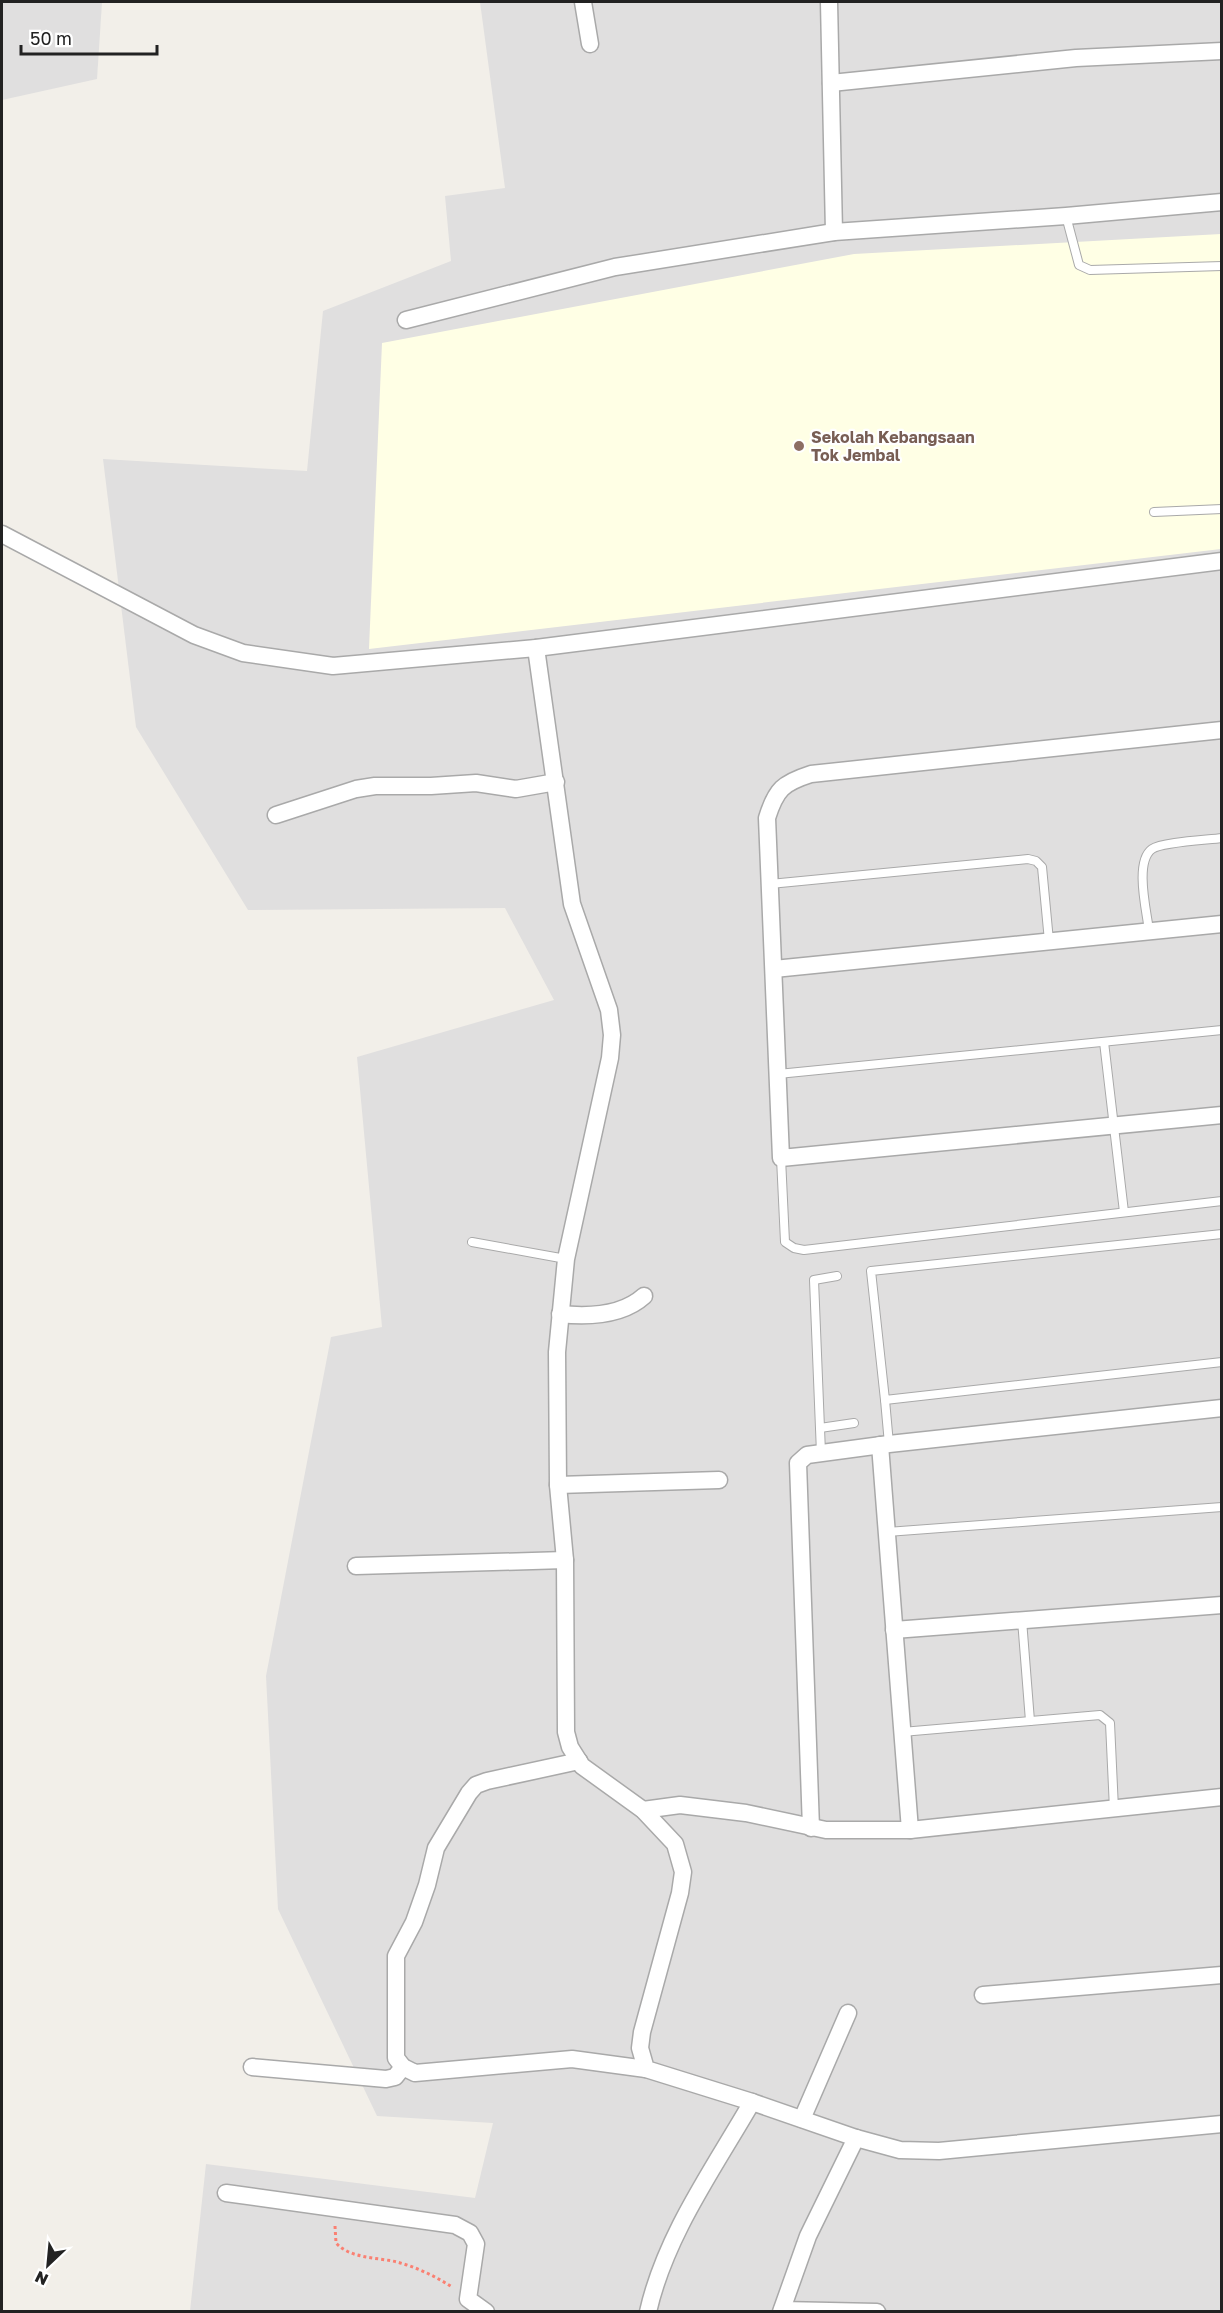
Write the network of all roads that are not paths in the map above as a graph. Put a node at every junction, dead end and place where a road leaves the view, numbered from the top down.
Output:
1 (583, 2) edge
2 (829, 2) edge
3 (590, 44) dead end
4 (1221, 51) edge
5 (831, 83) junction
6 (1221, 202) edge
7 (1066, 216) junction
8 (834, 232) junction
9 (1221, 266) edge
10 (406, 320) dead end
11 (1221, 509) edge
12 (1154, 512) dead end
13 (2, 534) edge
14 (1221, 561) edge
15 (536, 648) junction
16 (1221, 730) edge
17 (556, 782) junction
18 (276, 815) dead end
19 (1221, 838) edge
20 (770, 884) junction
21 (1221, 924) edge
22 (1149, 931) junction
23 (1049, 941) junction
24 (774, 969) junction
25 (1221, 1030) edge
26 (1104, 1042) junction
27 (778, 1074) junction
28 (1221, 1115) edge
29 (1115, 1125) junction
30 (780, 1158) junction
31 (1221, 1201) edge
32 (1124, 1212) junction
33 (1221, 1234) edge
34 (472, 1242) dead end
35 (566, 1259) junction
36 (837, 1276) dead end
37 (644, 1296) dead end
38 (560, 1314) junction
39 (1221, 1362) edge
40 (885, 1400) junction
41 (1221, 1408) edge
42 (854, 1423) dead end
43 (820, 1428) junction
44 (884, 1444) junction
45 (821, 1453) junction
46 (719, 1480) dead end
47 (558, 1485) junction
48 (1221, 1507) edge
49 (887, 1532) junction
50 (565, 1560) junction
51 (356, 1566) dead end
52 (1221, 1605) edge
53 (1022, 1620) junction
54 (894, 1630) junction
55 (1030, 1721) junction
56 (902, 1732) junction
57 (579, 1761) junction
58 (1221, 1797) edge
59 (1114, 1809) junction
60 (643, 1810) junction
61 (810, 1828) junction
62 (910, 1830) junction
63 (1221, 1975) edge
64 (983, 1995) dead end
65 (848, 2013) dead end
66 (252, 2067) dead end
67 (403, 2067) junction
68 (646, 2069) junction
69 (752, 2102) junction
70 (802, 2119) junction
71 (1221, 2124) edge
72 (856, 2138) junction
73 (226, 2193) dead end
74 (781, 2311) edge
75 (486, 2312) edge
76 (648, 2312) edge
77 (877, 2312) edge

1 - 3 street
2 - 5 street
4 - 5 street
5 - 8 street
6 - 7 street
7 - 8 street
7 - 9 lane
8 - 10 street
11 - 12 lane
13 - 15 street
14 - 15 street
15 - 17 street
16 - 20 street
17 - 18 street
17 - 35 street
19 - 22 lane
20 - 23 lane
20 - 24 street
21 - 22 street
22 - 23 street
23 - 24 street
24 - 27 street
25 - 26 lane
26 - 27 lane
26 - 29 lane
27 - 30 street
28 - 29 street
29 - 30 street
29 - 32 lane
30 - 32 lane
31 - 32 lane
33 - 40 lane
34 - 35 lane
35 - 38 street
36 - 43 lane
37 - 38 street
38 - 47 street
39 - 40 lane
40 - 44 lane
41 - 44 street
42 - 43 lane
43 - 45 lane
44 - 45 street
44 - 49 street
45 - 61 street
46 - 47 street
47 - 50 street
48 - 49 lane
49 - 54 street
50 - 51 street
50 - 57 street
52 - 53 street
53 - 54 street
53 - 55 lane
54 - 56 street
55 - 56 lane
55 - 59 lane
56 - 62 street
57 - 60 street
57 - 67 street
58 - 59 street
59 - 62 street
60 - 61 street
60 - 68 street
61 - 62 street
63 - 64 street
65 - 70 street
66 - 67 street
67 - 68 street
68 - 69 street
69 - 70 street
69 - 76 street
70 - 72 street
71 - 72 street
72 - 74 street
73 - 75 street
74 - 77 street

